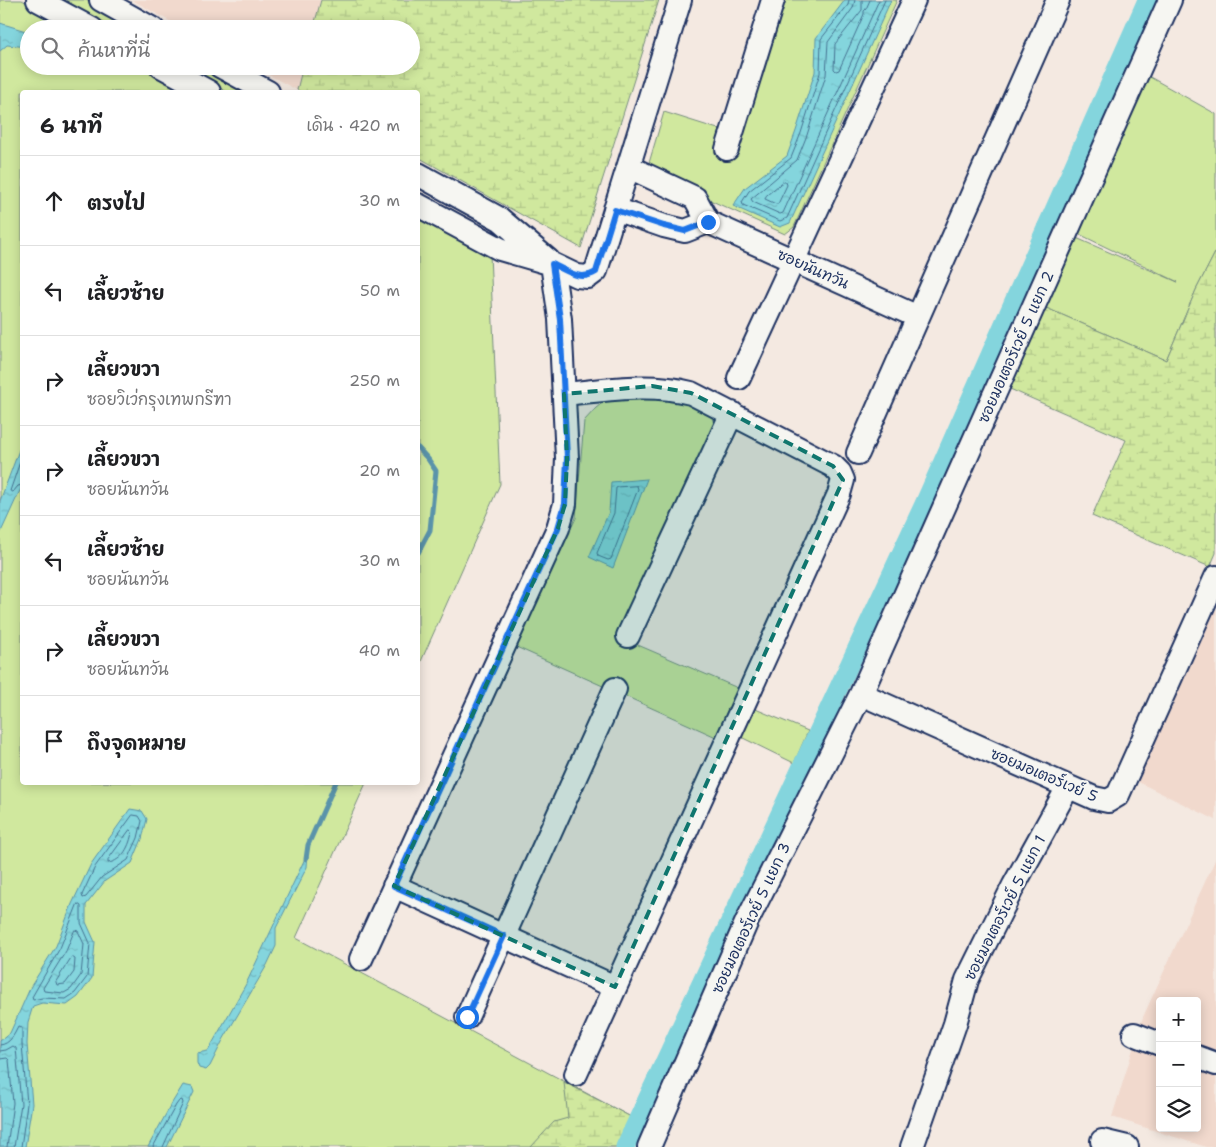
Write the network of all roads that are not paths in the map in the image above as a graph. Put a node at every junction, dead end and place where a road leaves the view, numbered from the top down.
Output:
1 (38, 0) edge
2 (101, 0) edge
3 (680, 0) edge
4 (773, 0) edge
5 (914, 0) edge
6 (1058, 0) edge
7 (1170, 0) edge
8 (75, 20) edge
9 (137, 20) edge
10 (178, 75) edge
11 (237, 75) edge
12 (205, 90) edge
13 (264, 90) edge
14 (727, 149) dead end
15 (629, 167) junction
16 (420, 176) edge
17 (420, 206) edge
18 (615, 210) junction
19 (708, 222) junction
20 (793, 260) junction
21 (552, 264) junction
22 (918, 317) junction
23 (739, 378) dead end
24 (564, 394) junction
25 (732, 413) junction
26 (858, 453) dead end
27 (1216, 577) edge
28 (628, 636) dead end
29 (615, 689) dead end
30 (861, 694) junction
31 (1068, 786) junction
32 (394, 886) junction
33 (504, 936) junction
34 (361, 959) dead end
35 (616, 986) junction
36 (467, 1017) dead end
37 (1134, 1034) dead end
38 (1156, 1042) edge
39 (1201, 1058) edge
40 (1216, 1064) edge
41 (576, 1074) dead end
42 (1102, 1141) dead end
43 (649, 1147) edge
44 (912, 1147) edge
45 (1126, 1147) edge

1 - 8 street
2 - 9 street
3 - 15 street
4 - 14 street
5 - 20 street
6 - 22 street
7 - 30 street, ซอยมอเตอร์เวย์ 5 แยก 2
10 - 12 street
11 - 13 street
15 - 18 street
15 - 19 street
16 - 21 street
17 - 21 street
18 - 19 street
18 - 21 street
19 - 20 street, ซอยนันทวัน
20 - 22 street, ซอยนันทวัน
20 - 23 street
21 - 24 street
22 - 26 street
24 - 25 street
24 - 32 street
25 - 28 street
25 - 35 street
27 - 31 street, ซอยมอเตอร์เวย์ 5
29 - 33 street
30 - 31 street, ซอยมอเตอร์เวย์ 5
30 - 43 street, ซอยมอเตอร์เวย์ 5 แยก 3
31 - 44 street, ซอยมอเตอร์เวย์ 5 แยก 1
32 - 33 street
32 - 34 street
33 - 35 street
33 - 36 street
35 - 41 street
37 - 38 street
39 - 40 street
42 - 45 street

